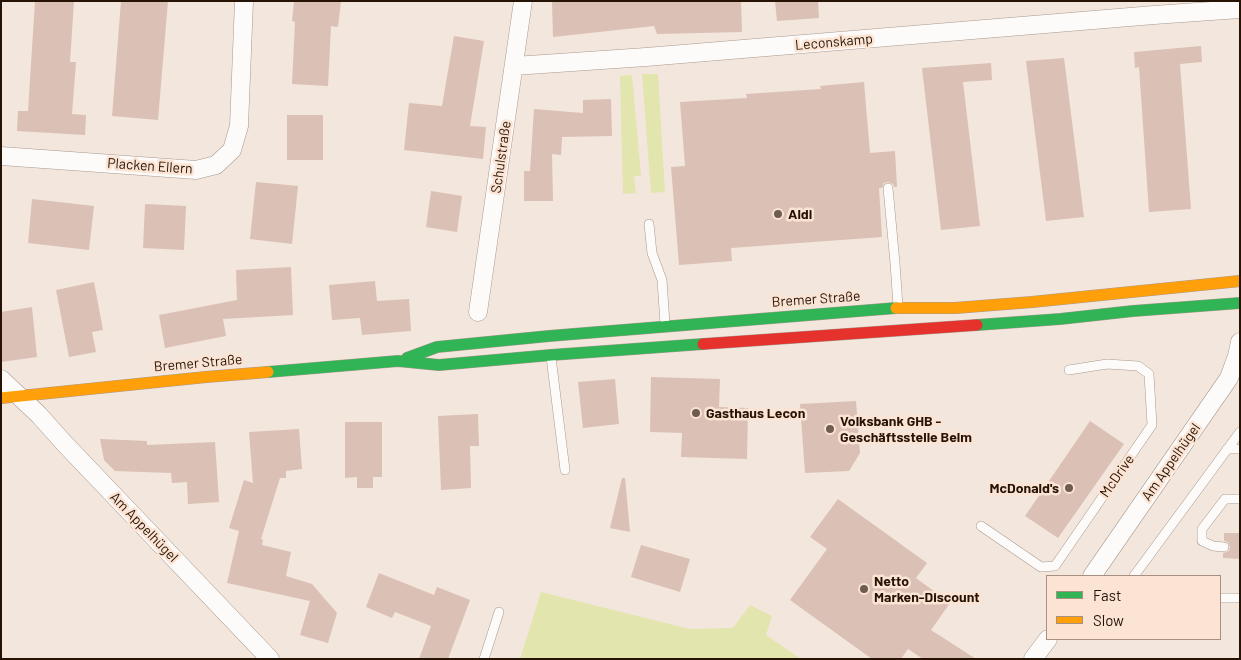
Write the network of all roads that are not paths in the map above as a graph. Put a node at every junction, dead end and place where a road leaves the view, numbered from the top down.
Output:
1 (244, 1) edge
2 (523, 1) edge
3 (1154, 8) edge
4 (1240, 9) edge
5 (514, 66) junction
6 (1, 156) edge
7 (888, 188) dead end
8 (649, 224) dead end
9 (1240, 281) edge
10 (1240, 303) edge
11 (478, 312) dead end
12 (898, 320) junction
13 (549, 336) junction
14 (665, 337) junction
15 (1239, 351) edge
16 (551, 355) junction
17 (398, 361) junction
18 (1069, 370) dead end
19 (1, 379) edge
20 (10, 396) edge
21 (1240, 432) edge
22 (1227, 449) junction
23 (1240, 449) edge
24 (565, 470) dead end
25 (1240, 499) edge
26 (981, 526) dead end
27 (1224, 547) dead end
28 (1093, 575) edge
29 (1135, 575) edge
30 (1221, 598) edge
31 (1240, 598) edge
32 (499, 612) dead end
33 (1047, 640) edge
34 (270, 659) edge
35 (484, 659) edge
36 (1033, 659) edge

1 - 6 street, Placken Ellern
2 - 5 street, Schulstraße
3 - 4 street, Leconskamp
3 - 5 street, Leconskamp
5 - 11 street, Schulstraße
7 - 12 lane
8 - 14 lane
9 - 12 street, Bremer Straße
10 - 12 street, Bremer Straße
12 - 14 street, Bremer Straße
12 - 14 street, Bremer Straße
13 - 14 street, Bremer Straße
13 - 16 lane
13 - 17 street, Bremer Straße
14 - 16 street, Bremer Straße
15 - 28 street, Am Appelhügel
16 - 17 street, Bremer Straße
16 - 24 lane
17 - 20 street, Bremer Straße
18 - 26 lane, McDrive
19 - 20 street
20 - 34 street, Am Appelhügel
21 - 22 lane
22 - 23 lane
22 - 29 lane
25 - 27 lane
30 - 31 lane
32 - 35 lane
33 - 36 street

